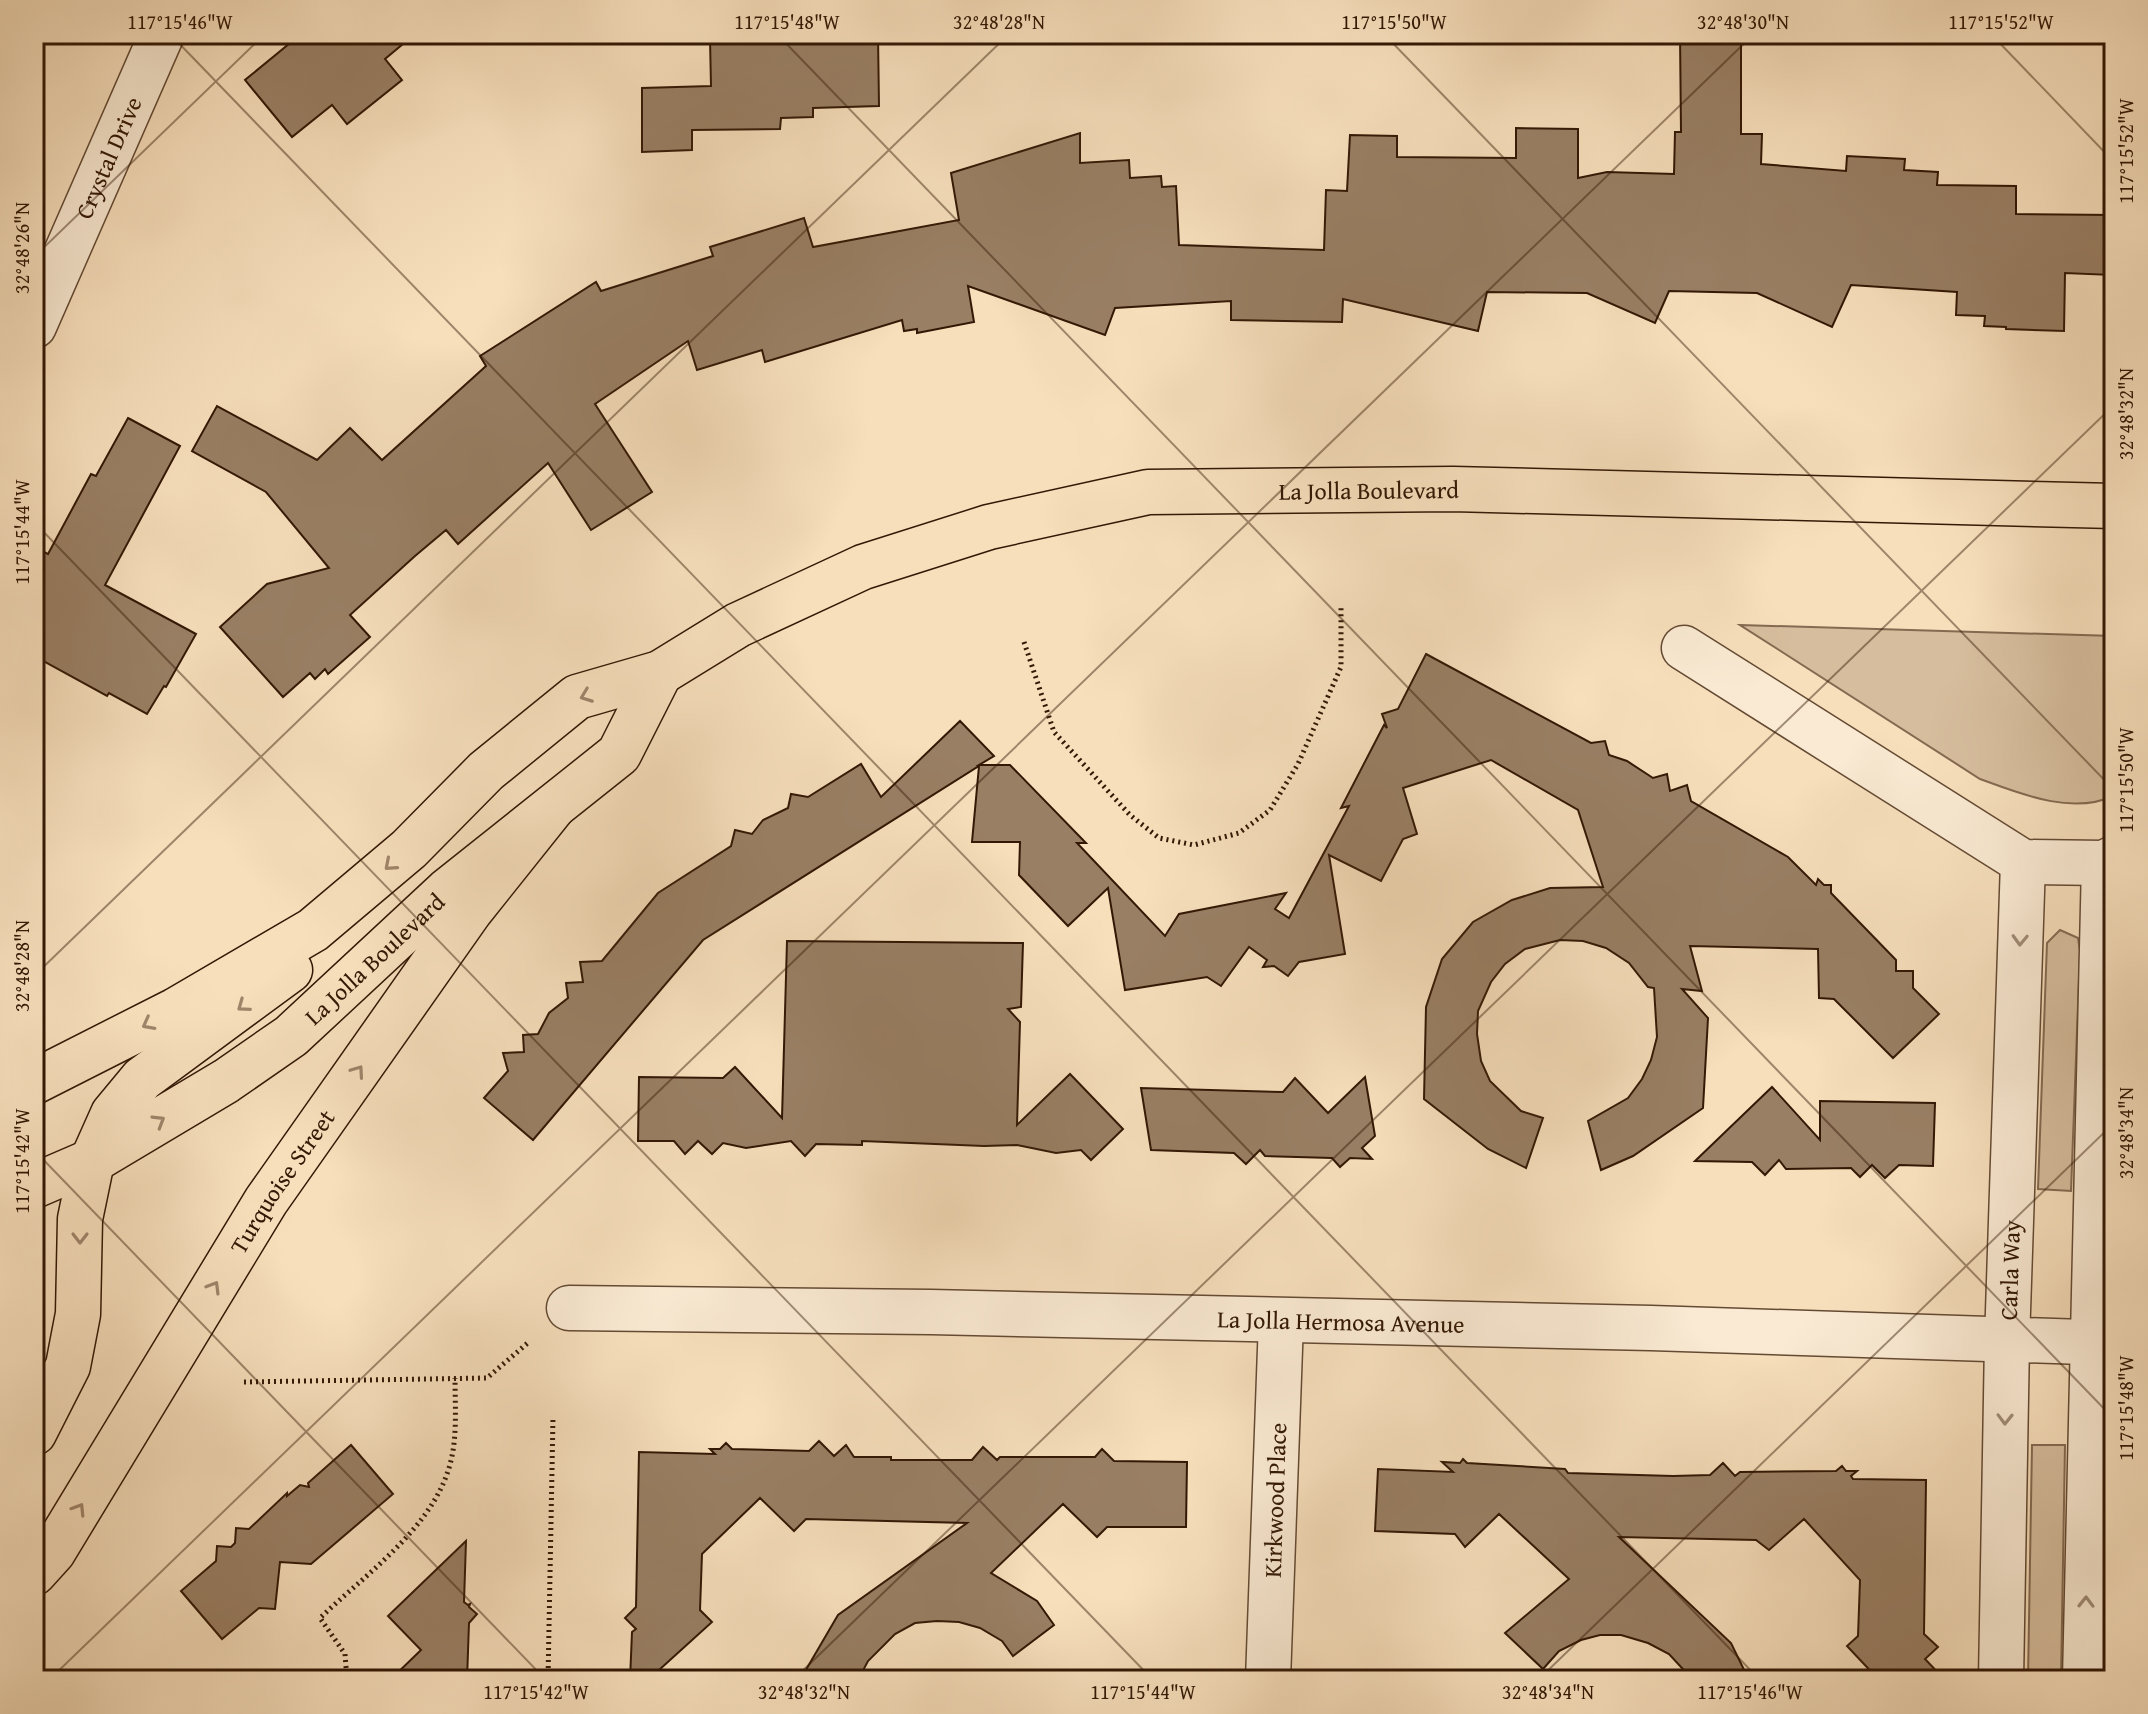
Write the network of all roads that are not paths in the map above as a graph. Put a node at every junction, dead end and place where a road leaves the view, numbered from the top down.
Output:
1 (162, 34) edge
2 (34, 326) edge
3 (2114, 506) edge
4 (1684, 648) dead end
5 (660, 673) junction
6 (553, 807) junction
7 (2109, 861) edge
8 (2023, 862) junction
9 (313, 930) junction
10 (34, 1082) edge
11 (92, 1161) junction
12 (34, 1186) edge
13 (569, 1308) dead end
14 (1281, 1321) junction
15 (2007, 1341) junction
16 (2103, 1343) edge
17 (34, 1433) edge
18 (34, 1573) edge
19 (1268, 1680) edge
20 (2001, 1680) edge
21 (2085, 1680) edge

1 - 2 street, Crystal Drive
3 - 5 main road, La Jolla Boulevard
4 - 8 street
5 - 6 main road, La Jolla Boulevard
5 -> 9 main road, La Jolla Boulevard
11 -> 6 main road, La Jolla Boulevard
18 -> 6 main road, Turquoise Street
7 - 8 street
7 - 16 street
8 -> 15 street, Carla Way
9 -> 10 main road, La Jolla Boulevard
9 -> 11 main road
11 - 12 main road, La Jolla Boulevard
11 -> 17 main road
13 - 14 street, La Jolla Hermosa Avenue
14 - 15 street, La Jolla Hermosa Avenue
14 - 19 street, Kirkwood Place
15 - 16 street, La Jolla Hermosa Avenue
15 -> 20 street, Carla Way
21 -> 16 street

